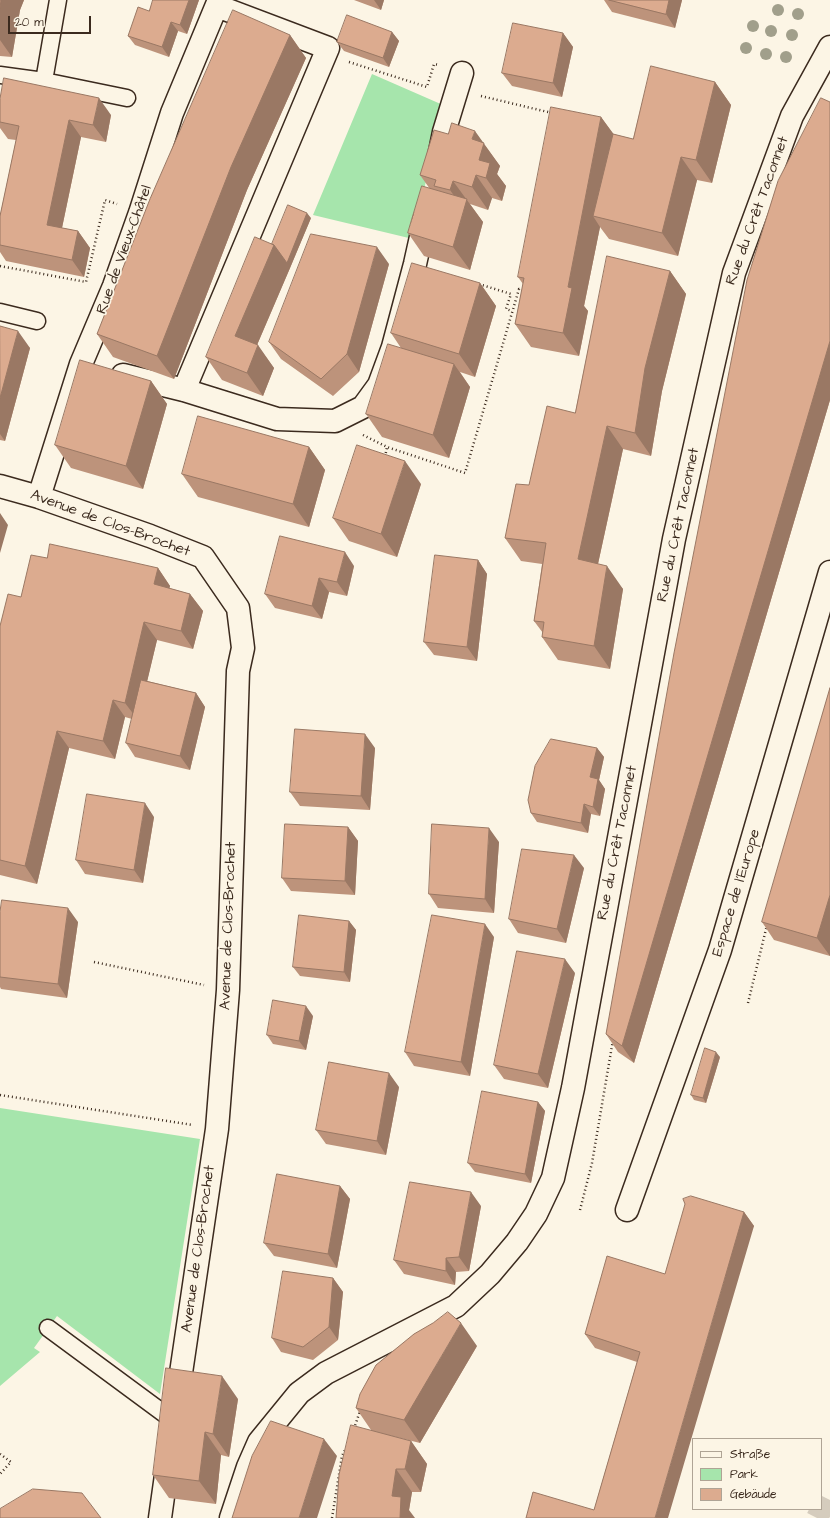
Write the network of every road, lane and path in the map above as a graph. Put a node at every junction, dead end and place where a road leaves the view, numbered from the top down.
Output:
1 (58, 0) edge
2 (218, 3) edge
3 (830, 47) edge
4 (343, 60) dead end
5 (0, 75) edge
6 (44, 81) junction
7 (460, 81) joint
8 (413, 82) dead end
9 (127, 98) dead end
10 (553, 114) edge
11 (434, 179) edge
12 (429, 202) edge
13 (121, 205) dead end
14 (0, 266) edge
15 (474, 282) edge
16 (528, 291) edge
17 (512, 311) junction
18 (0, 312) edge
19 (37, 321) dead end
20 (81, 364) junction
21 (184, 390) junction
22 (335, 421) junction
23 (387, 447) junction
24 (384, 459) edge
25 (0, 486) edge
26 (40, 497) junction
27 (830, 572) edge
28 (768, 923) edge
29 (94, 962) dead end
30 (228, 990) junction
31 (748, 1003) dead end
32 (0, 1095) edge
33 (217, 1129) junction
34 (627, 1210) dead end
35 (48, 1328) dead end
36 (361, 1410) edge
37 (174, 1421) junction
38 (352, 1433) edge
39 (347, 1445) edge
40 (0, 1454) edge
41 (0, 1474) edge
42 (160, 1518) edge
43 (231, 1518) edge
44 (332, 1518) edge

1 - 6 lane
2 - 20 street, Rue de Vieux-Châtel
2 - 21 street, Rue de Vieux-Châtel
3 - 43 street, Rue du Crêt Taconnet
4 - 8 path
5 - 6 lane
6 - 9 lane
7 - 10 path
7 - 11 street
12 - 22 street
13 - 14 path
15 - 17 path
16 - 17 path
17 - 23 path
18 - 19 lane
20 - 21 street
20 - 26 street, Rue de Vieux-Châtel
21 - 22 street
22 - 23 path
23 - 24 path
25 - 26 street, Avenue de Clos-Brochet
26 - 30 street, Avenue de Clos-Brochet
27 - 34 street, Espace de l'Europe
28 - 31 path
29 - 30 path
30 - 33 street, Avenue de Clos-Brochet
32 - 33 path
33 - 37 street, Avenue de Clos-Brochet
35 - 37 lane
36 - 38 path
37 - 42 street, Avenue de Clos-Brochet
39 - 44 path
40 - 41 path

